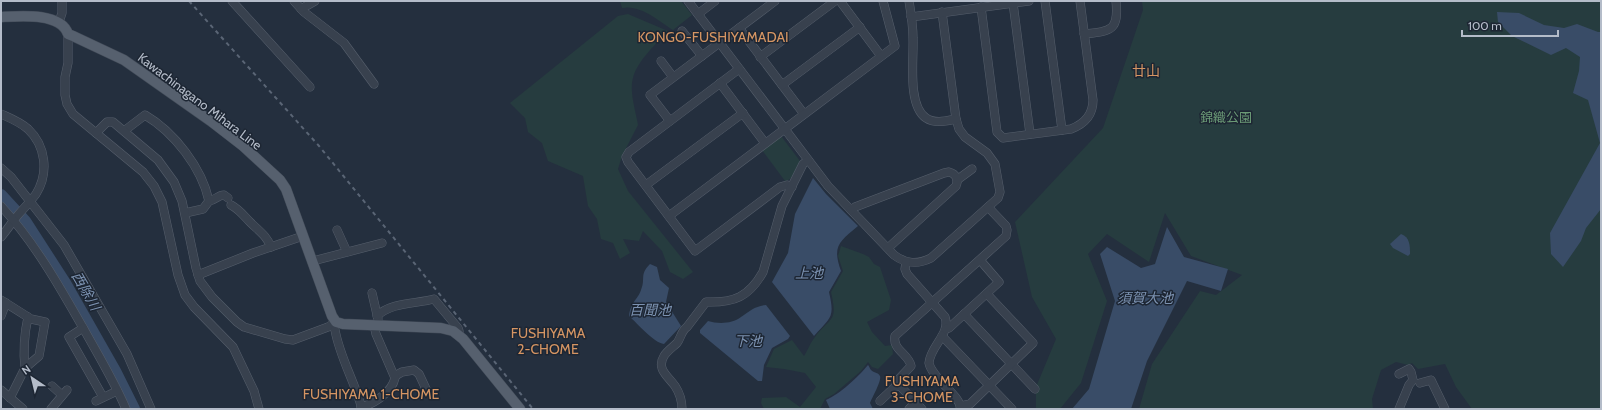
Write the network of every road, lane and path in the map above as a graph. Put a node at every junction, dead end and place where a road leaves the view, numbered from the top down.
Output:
1 (62, 1) edge
2 (232, 1) edge
3 (294, 1) edge
4 (315, 1) edge
5 (688, 1) edge
6 (715, 1) edge
7 (775, 1) edge
8 (835, 1) edge
9 (840, 1) edge
10 (883, 1) edge
11 (909, 1) edge
12 (1029, 1) edge
13 (1045, 1) edge
14 (1080, 1) edge
15 (1116, 1) edge
16 (1013, 3) junction
17 (981, 7) junction
18 (301, 8) junction
19 (942, 12) junction
20 (698, 14) junction
21 (1, 17) edge
22 (911, 17) junction
23 (59, 22) junction
24 (860, 27) junction
25 (739, 28) junction
26 (682, 31) dead end
27 (68, 34) junction
28 (1084, 34) junction
29 (720, 42) junction
30 (702, 56) junction
31 (760, 56) junction
32 (881, 56) junction
33 (661, 61) dead end
34 (739, 69) junction
35 (673, 77) junction
36 (720, 83) junction
37 (374, 84) dead end
38 (782, 86) junction
39 (310, 87) dead end
40 (743, 113) junction
41 (1, 114) edge
42 (804, 114) junction
43 (956, 119) junction
44 (670, 121) junction
45 (784, 128) junction
46 (1062, 130) junction
47 (124, 131) junction
48 (96, 133) junction
49 (1030, 134) junction
50 (765, 143) junction
51 (808, 160) junction
52 (1, 168) edge
53 (972, 169) dead end
54 (957, 180) junction
55 (646, 185) junction
56 (792, 187) junction
57 (209, 201) junction
58 (30, 202) junction
59 (1, 206) edge
60 (988, 207) junction
61 (851, 210) junction
62 (185, 213) junction
63 (669, 216) junction
64 (14, 219) junction
65 (337, 230) dead end
66 (303, 236) junction
67 (1, 237) edge
68 (382, 243) dead end
69 (271, 247) junction
70 (888, 248) junction
71 (347, 252) junction
72 (980, 260) junction
73 (313, 261) junction
74 (906, 262) junction
75 (198, 275) junction
76 (372, 293) dead end
77 (987, 294) junction
78 (4, 301) edge
79 (932, 302) junction
80 (964, 314) junction
81 (1, 316) edge
82 (28, 317) junction
83 (377, 322) junction
84 (335, 326) junction
85 (83, 328) junction
86 (944, 332) junction
87 (459, 335) junction
88 (1012, 364) junction
89 (25, 368) junction
90 (1399, 374) dead end
91 (395, 376) junction
92 (1420, 383) dead end
93 (898, 384) junction
94 (989, 385) junction
95 (52, 386) dead end
96 (1035, 389) dead end
97 (1, 390) edge
98 (117, 391) junction
99 (427, 391) dead end
100 (10, 398) junction
101 (880, 401) dead end
102 (916, 402) junction
103 (966, 407) edge
104 (361, 408) edge
105 (23, 409) edge
106 (51, 409) edge
107 (126, 409) edge
108 (151, 409) edge
109 (259, 409) edge
110 (520, 409) edge
111 (682, 409) edge
112 (909, 409) edge
113 (922, 409) edge
114 (1012, 409) edge
115 (1399, 409) edge
116 (1445, 409) edge

1 - 23 street
2 - 39 street
3 - 18 street
4 - 18 street
5 - 20 street
6 - 20 street
7 - 25 street
8 - 31 street
9 - 24 street
10 - 32 street
11 - 22 street
12 - 16 street
13 - 46 street
14 - 28 street
15 - 28 street
16 - 17 street
16 - 49 street
17 - 19 street
17 - 49 street
18 - 37 street
19 - 22 street
19 - 43 street
20 - 29 street
21 - 23 main road
22 - 43 street
23 - 27 main road, Kawachinagano Mihara Line
24 - 32 street
24 - 38 street
25 - 29 street
25 - 31 street
26 - 30 street
27 - 48 street
27 - 66 main road, Kawachinagano Mihara Line
28 - 46 street
29 - 30 street
29 - 34 street
30 - 35 street
31 - 38 street
32 - 42 street
33 - 35 street
34 - 36 street
34 - 45 street
35 - 44 street
36 - 40 street
36 - 44 street
38 - 42 street
40 - 50 street
40 - 55 street
41 - 58 street
42 - 45 street
43 - 60 street
44 - 55 street
45 - 50 street
45 - 51 street
46 - 49 street
47 - 48 street
47 - 57 street
47 - 62 street
48 - 109 street
50 - 63 street
51 - 56 street
51 - 61 street
52 - 58 street
53 - 54 street
54 - 61 street
54 - 70 street
55 - 63 street
56 - 63 street
56 - 111 street
57 - 62 street
57 - 69 street
58 - 64 street
58 - 108 street
59 - 64 street
60 - 72 street
60 - 74 street
61 - 70 street
62 - 75 street
64 - 67 street
64 - 85 street
65 - 71 street
66 - 69 street
66 - 73 main road, Kawachinagano Mihara Line
68 - 71 street
69 - 75 street
70 - 74 street
71 - 73 street
72 - 77 street
72 - 79 street
73 - 84 main road, Kawachinagano Mihara Line
74 - 79 street
75 - 84 street
76 - 83 street
77 - 80 street
77 - 88 street
78 - 81 street
78 - 82 street
79 - 86 street
79 - 93 street
80 - 86 street
80 - 88 street
82 - 89 street
82 - 89 street
83 - 84 main road
83 - 87 main road
83 - 87 street
83 - 91 street
84 - 104 street
85 - 98 street
85 - 98 street
86 - 94 street
86 - 103 street
87 - 110 main road
88 - 94 street
88 - 96 street
89 - 100 street
90 - 115 street
91 - 99 street
91 - 104 street
92 - 116 street
93 - 101 street
93 - 102 street
94 - 103 street
94 - 114 street
95 - 106 street
97 - 100 street
98 - 107 street
100 - 105 street
102 - 112 street
102 - 113 street

